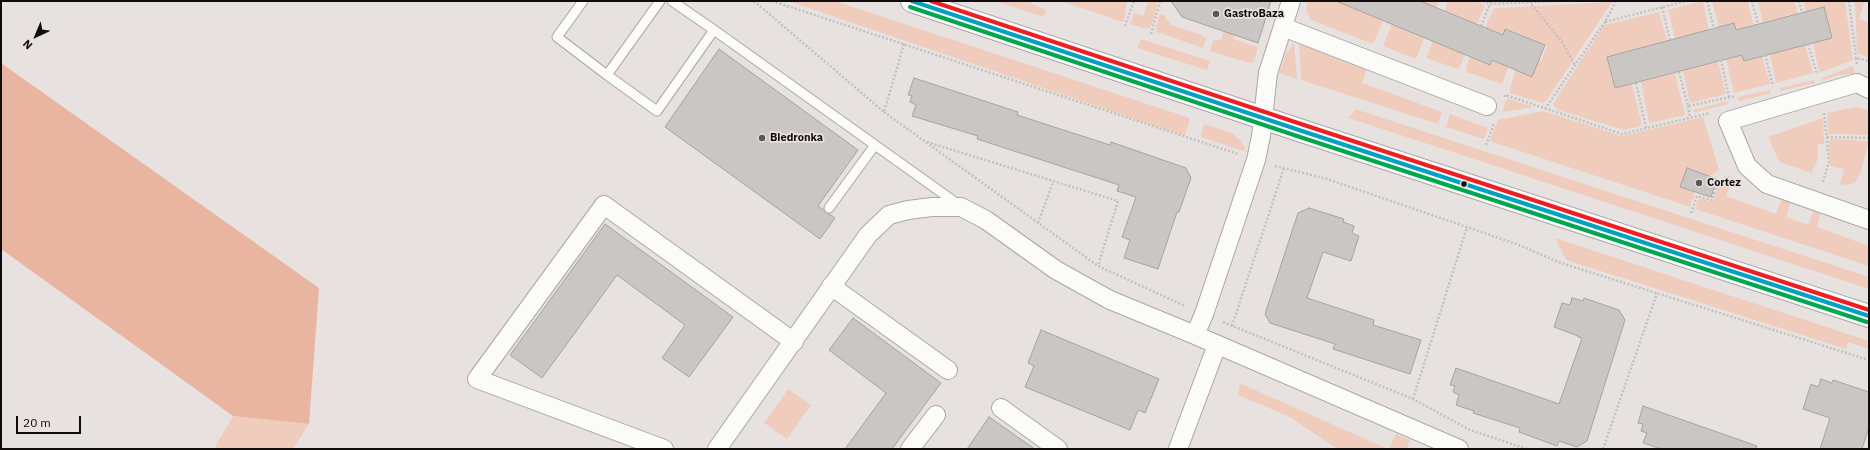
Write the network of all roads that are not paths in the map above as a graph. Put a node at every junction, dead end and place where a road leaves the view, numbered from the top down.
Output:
1 (583, 1) edge
2 (660, 1) edge
3 (672, 1) edge
4 (912, 1) edge
5 (1291, 1) edge
6 (1282, 26) junction
7 (714, 30) junction
8 (608, 76) junction
9 (1869, 89) edge
10 (1496, 108) road end
11 (1262, 118) junction
12 (875, 145) junction
13 (961, 207) junction
14 (829, 208) dead end
15 (1869, 219) edge
16 (831, 286) junction
17 (1869, 316) edge
18 (1195, 335) junction
19 (794, 342) junction
20 (1217, 345) junction
21 (948, 370) dead end
22 (1001, 408) dead end
23 (936, 415) dead end
24 (664, 449) edge
25 (717, 449) edge
26 (910, 449) edge
27 (1058, 449) edge
28 (1178, 449) edge
29 (1459, 449) edge

1 - 8 lane
2 - 8 lane
3 - 7 lane
4 - 11 street
5 - 6 street
6 - 10 street
6 - 11 street
7 - 8 lane
7 - 12 lane
9 - 15 street
11 - 17 street
11 - 18 street
12 - 13 lane
12 - 14 lane
13 - 16 street
13 - 18 street
16 - 19 street
16 - 21 street
18 - 20 street
19 - 24 street
19 - 25 street
20 - 28 street
20 - 29 street
22 - 27 street
23 - 26 street

